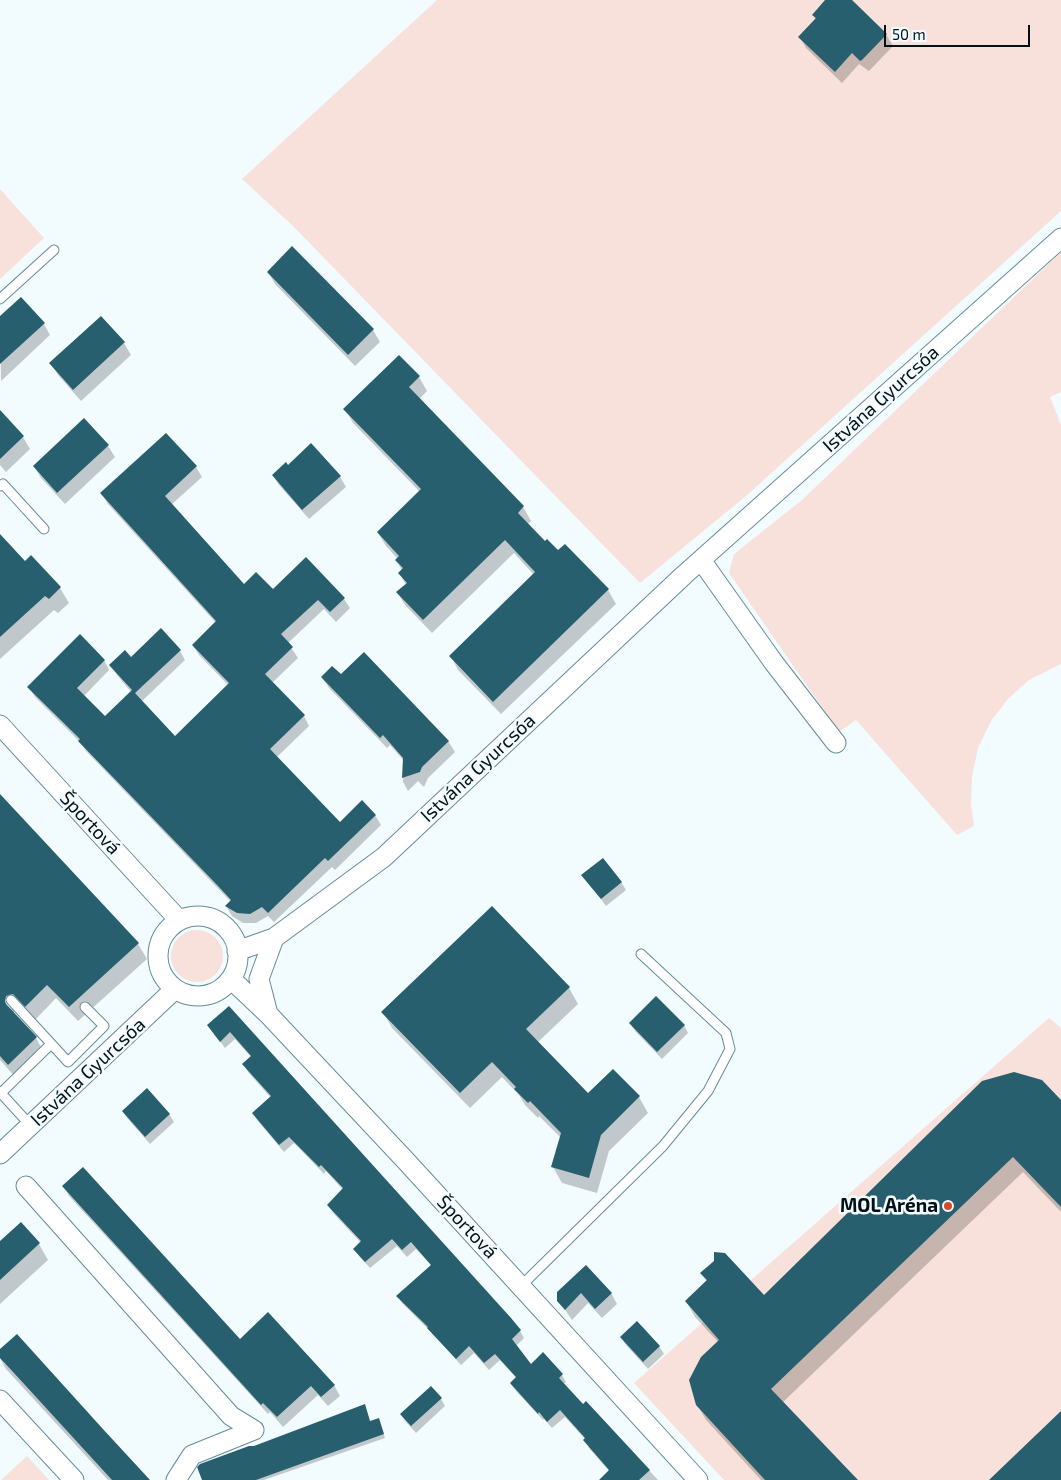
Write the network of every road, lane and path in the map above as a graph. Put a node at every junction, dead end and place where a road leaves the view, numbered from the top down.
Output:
1 (1061, 238) edge
2 (54, 250) dead end
3 (0, 299) edge
4 (0, 486) edge
5 (44, 529) dead end
6 (701, 560) junction
7 (0, 725) edge
8 (836, 742) dead end
9 (179, 920) junction
10 (274, 938) junction
11 (238, 952) junction
12 (641, 954) dead end
13 (230, 979) junction
14 (175, 989) junction
15 (11, 1000) dead end
16 (85, 1007) dead end
17 (268, 1014) junction
18 (51, 1044) junction
19 (1, 1092) edge
20 (31, 1126) junction
21 (0, 1154) edge
22 (26, 1186) dead end
23 (521, 1286) junction
24 (0, 1400) edge
25 (74, 1480) edge
26 (176, 1480) edge
27 (698, 1480) edge

1 - 6 street, Istvána Gyurcsóa
2 - 3 lane
4 - 5 lane
6 - 8 street
6 - 10 street, Istvána Gyurcsóa
7 - 9 street, Športová
9 - 11 street
9 - 14 street
10 - 11 street, Istvána Gyurcsóa
10 - 17 street
11 - 13 street
12 - 23 lane
13 - 14 street
13 - 17 street, Športová
14 - 20 street, Istvána Gyurcsóa
15 - 18 lane
16 - 18 lane
17 - 23 street, Športová
18 - 19 lane
19 - 20 lane
20 - 21 street, Istvána Gyurcsóa
22 - 26 street
23 - 27 street, Športová
24 - 25 street

